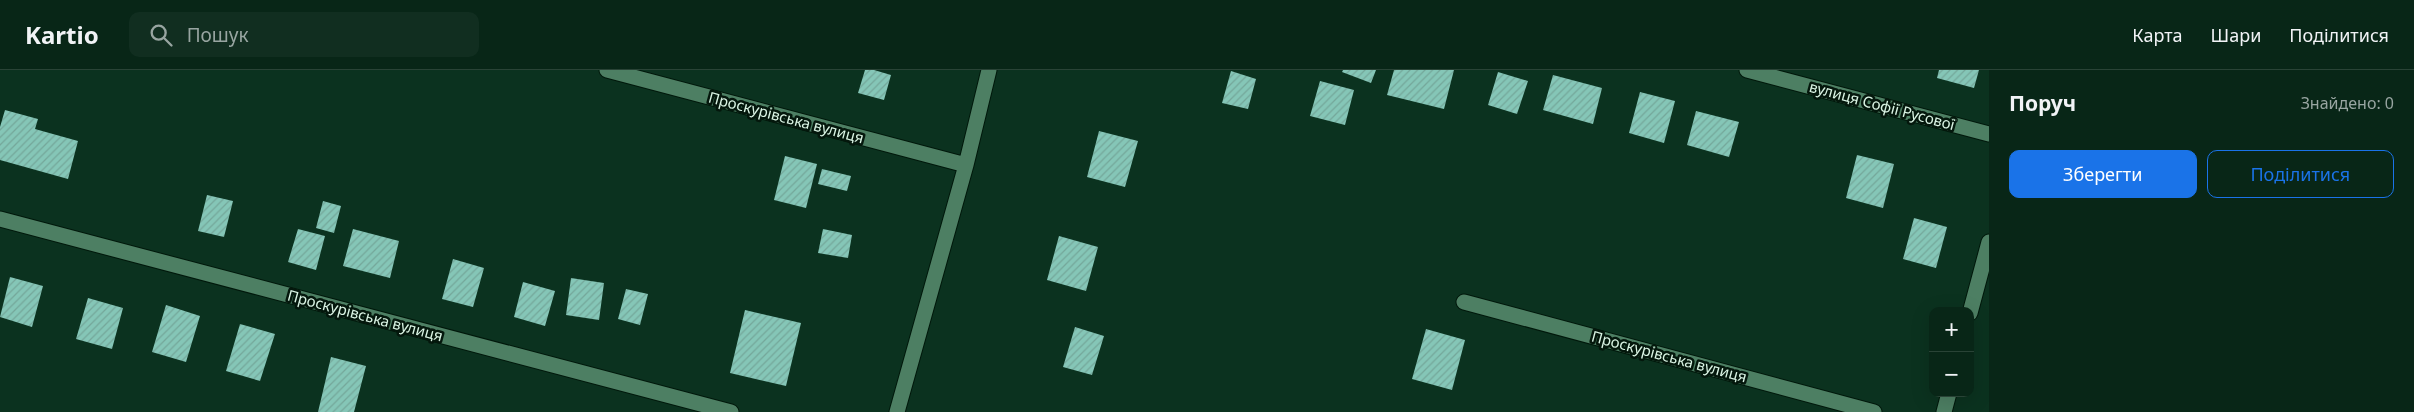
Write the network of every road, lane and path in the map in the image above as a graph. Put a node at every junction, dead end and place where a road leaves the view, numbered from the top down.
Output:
1 (607, 70) edge
2 (990, 70) edge
3 (1747, 70) edge
4 (1989, 134) edge
5 (966, 165) junction
6 (0, 220) edge
7 (1989, 242) edge
8 (1464, 302) dead end
9 (1972, 307) edge
10 (1948, 397) edge
11 (731, 412) edge
12 (897, 412) edge
13 (1874, 412) edge
14 (1944, 412) edge

1 - 5 street, Проскурівська вулиця
2 - 5 street
3 - 4 street, вулиця Софії Русової
5 - 12 street
6 - 11 street, Проскурівська вулиця
7 - 9 street
8 - 13 street, Проскурівська вулиця
10 - 14 street

